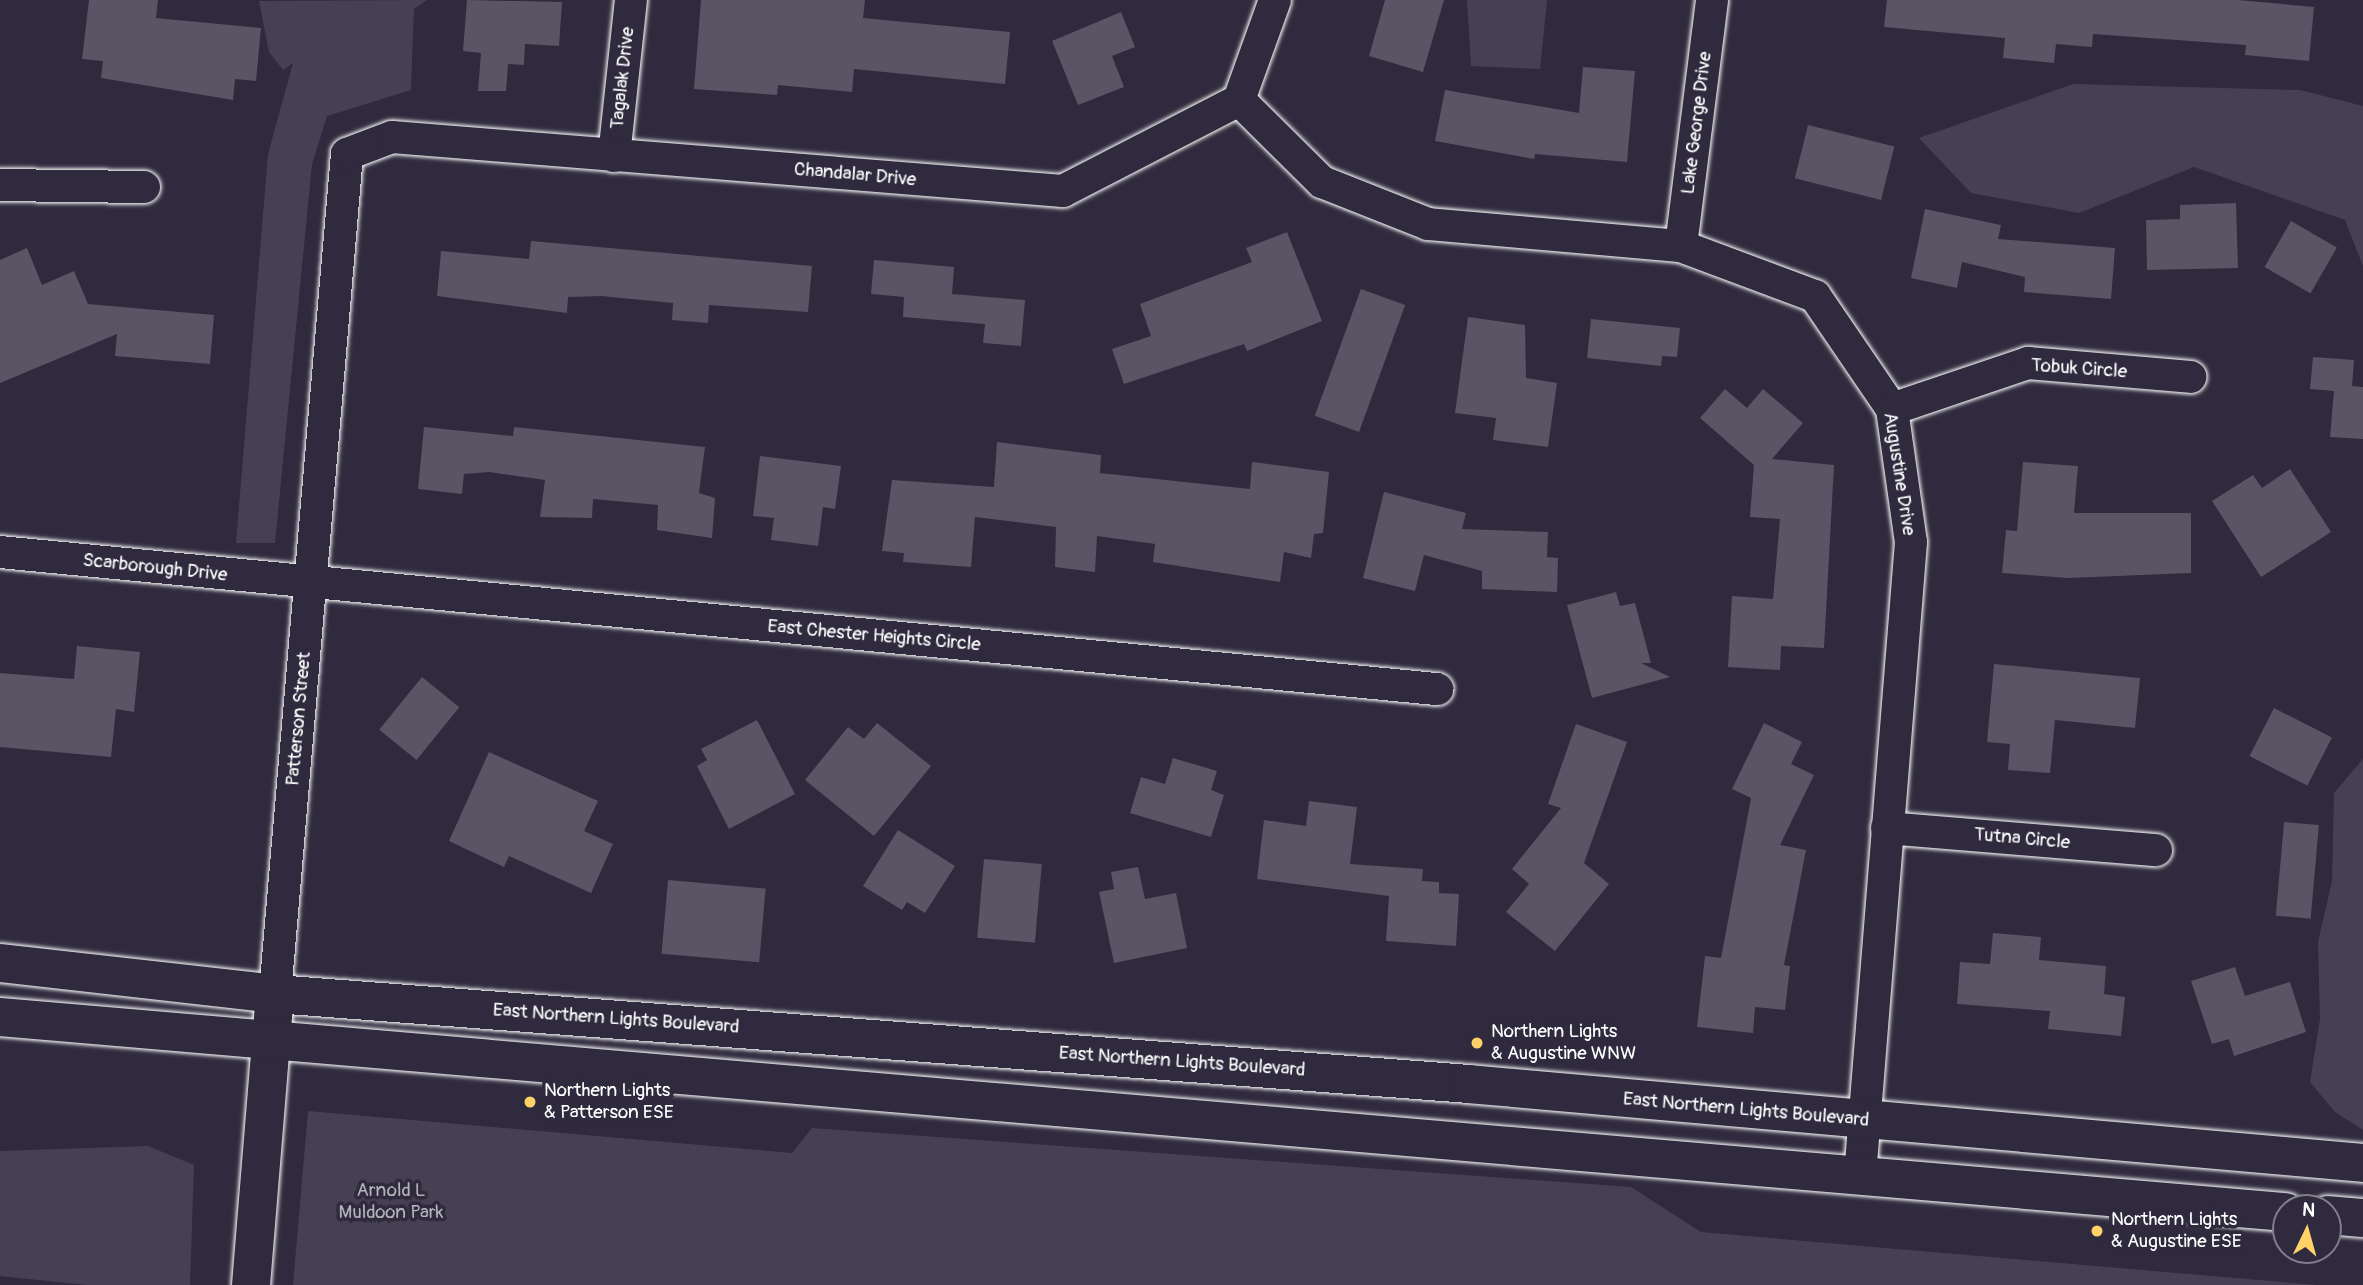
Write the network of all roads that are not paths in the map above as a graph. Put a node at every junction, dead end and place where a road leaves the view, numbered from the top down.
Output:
1 (631, 0) edge
2 (1275, 0) edge
3 (1712, 0) edge
4 (1238, 100) junction
5 (347, 154) joint
6 (614, 156) junction
7 (0, 185) edge
8 (144, 187) dead end
9 (1681, 246) junction
10 (2190, 377) dead end
11 (1892, 409) junction
12 (0, 552) edge
13 (310, 583) junction
14 (1437, 689) dead end
15 (1887, 828) junction
16 (2156, 850) dead end
17 (0, 963) edge
18 (275, 994) junction
19 (0, 1017) edge
20 (272, 1040) junction
21 (1865, 1121) junction
22 (2363, 1163) edge
23 (1860, 1176) junction
24 (2272, 1211) edge
25 (2342, 1216) edge
26 (2363, 1218) edge
27 (251, 1285) edge

1 - 6 street, Tagalak Drive
2 - 4 street
3 - 9 street, Lake George Drive
4 - 6 street, Chandalar Drive
4 - 9 street, Augustine Drive
5 - 6 street, Chandalar Drive
5 - 13 street, Patterson Street
7 - 8 street
9 - 11 street, Augustine Drive
10 - 11 street, Tobuk Circle
11 - 15 street, Augustine Drive
12 - 13 street, Scarborough Drive
13 - 14 street, East Chester Heights Circle
13 - 18 street, Patterson Street
15 - 16 street, Tutna Circle
15 - 21 street, Augustine Drive
17 - 18 main road, East Northern Lights Boulevard
18 - 20 main road, Patterson Street
18 - 21 main road, East Northern Lights Boulevard
19 - 20 main road
20 - 23 main road
20 - 27 main road, Patterson Street
21 - 22 main road, East Northern Lights Boulevard
21 - 23 street, Augustine Drive
23 - 24 main road
25 - 26 main road

